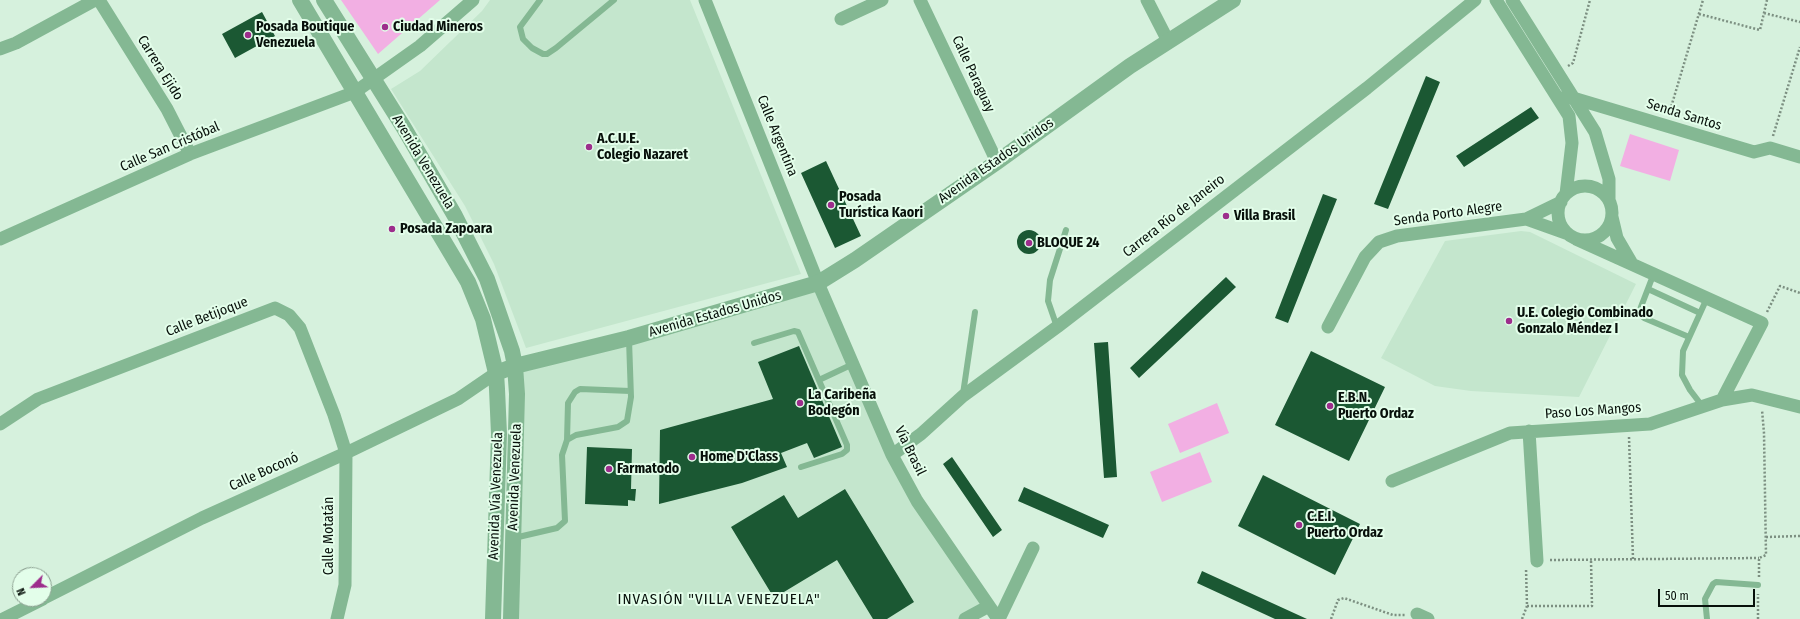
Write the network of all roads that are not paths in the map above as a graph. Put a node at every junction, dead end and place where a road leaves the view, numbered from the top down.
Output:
1 (95, 0) edge
2 (99, 0) edge
3 (300, 0) edge
4 (324, 0) edge
5 (473, 0) edge
6 (540, 0) edge
7 (614, 0) edge
8 (705, 0) edge
9 (882, 0) edge
10 (920, 0) edge
11 (1147, 0) edge
12 (1233, 0) edge
13 (1475, 0) edge
14 (1496, 0) edge
15 (1512, 0) edge
16 (841, 18) dead end
17 (1168, 41) junction
18 (0, 49) edge
19 (373, 78) junction
20 (355, 92) junction
21 (1558, 98) junction
22 (1573, 98) junction
23 (190, 154) junction
24 (1800, 157) edge
25 (997, 162) junction
26 (1563, 198) junction
27 (1609, 199) junction
28 (1612, 217) junction
29 (1526, 219) junction
30 (1066, 230) dead end
31 (1572, 237) junction
32 (0, 238) edge
33 (1631, 262) junction
34 (1654, 273) junction
35 (818, 283) junction
36 (1648, 289) junction
37 (1707, 298) junction
38 (974, 312) dead end
39 (1700, 313) junction
40 (1058, 327) junction
41 (1328, 327) dead end
42 (1689, 337) junction
43 (629, 338) junction
44 (754, 343) dead end
45 (853, 364) junction
46 (515, 366) junction
47 (496, 373) junction
48 (819, 380) junction
49 (630, 391) junction
50 (963, 396) junction
51 (1722, 400) junction
52 (1703, 407) junction
53 (1800, 407) edge
54 (0, 424) edge
55 (1529, 431) junction
56 (567, 440) junction
57 (346, 453) junction
58 (892, 455) junction
59 (801, 466) dead end
60 (1392, 481) dead end
61 (513, 538) junction
62 (1033, 548) dead end
63 (1537, 561) road end
64 (1758, 585) road end
65 (52, 594) edge
66 (989, 606) junction
67 (27, 607) edge
68 (3, 619) edge
69 (338, 619) edge
70 (493, 619) edge
71 (511, 619) edge
72 (965, 619) edge
73 (998, 619) edge
74 (1707, 619) edge

1 - 18 street
2 - 23 street, Carrera Ejido
3 - 20 street, Avenida Venezuela
4 - 19 street, Avenida Venezuela
5 - 19 street, Calle San Cristóbal
6 - 7 lane
8 - 35 street, Calle Argentina
9 - 16 street
10 - 25 street, Calle Paraguay
11 - 17 street
12 - 17 street, Avenida Estados Unidos
13 - 40 street, Carrera Río de Janeiro
14 - 21 street
15 - 22 street
17 - 25 street, Avenida Estados Unidos
19 - 20 street, Calle San Cristóbal
19 - 46 street, Avenida Venezuela
20 - 23 street, Calle San Cristóbal
20 - 47 street, Avenida Venezuela
21 - 22 street, Senda Santos
21 - 26 street
22 - 24 street, Senda Santos
22 - 27 street
23 - 32 street, Calle San Cristóbal
25 - 35 street, Avenida Estados Unidos
26 - 27 street
26 - 29 street
26 - 31 street
27 - 28 street
28 - 31 street
28 - 33 street
29 - 31 street
29 - 41 street, Senda Porto Alegre
30 - 40 lane
31 - 33 street
33 - 34 street
34 - 36 lane
34 - 37 street
35 - 43 street, Avenida Estados Unidos
35 - 45 street, Vía Brasil
36 - 39 lane
36 - 42 lane
37 - 39 lane
37 - 51 street
38 - 50 lane
39 - 42 lane
40 - 50 street, Carrera Río de Janeiro
42 - 52 lane
43 - 46 street, Avenida Estados Unidos
43 - 49 lane
44 - 48 lane
45 - 48 lane
45 - 58 street, Vía Brasil
46 - 47 street, Avenida Estados Unidos
46 - 61 street, Avenida Venezuela
47 - 57 street, Calle Boconó
47 - 70 street, Avenida Vía Venezuela
48 - 59 lane
49 - 56 lane
49 - 56 lane
50 - 58 street, Carrera Río de Janeiro
51 - 52 street, Paso Los Mangos
51 - 53 street, Paso Los Mangos
52 - 55 street, Paso Los Mangos
54 - 57 street, Calle Betijoque
55 - 60 street, Paso Los Mangos
55 - 63 street
56 - 61 lane
57 - 65 street, Calle Boconó
57 - 69 street, Calle Motatán
58 - 66 street, Vía Brasil
61 - 71 street, Avenida Venezuela
62 - 73 street
64 - 74 lane
66 - 72 street
66 - 73 street, Vía Brasil
67 - 68 street, Calle Boconó

